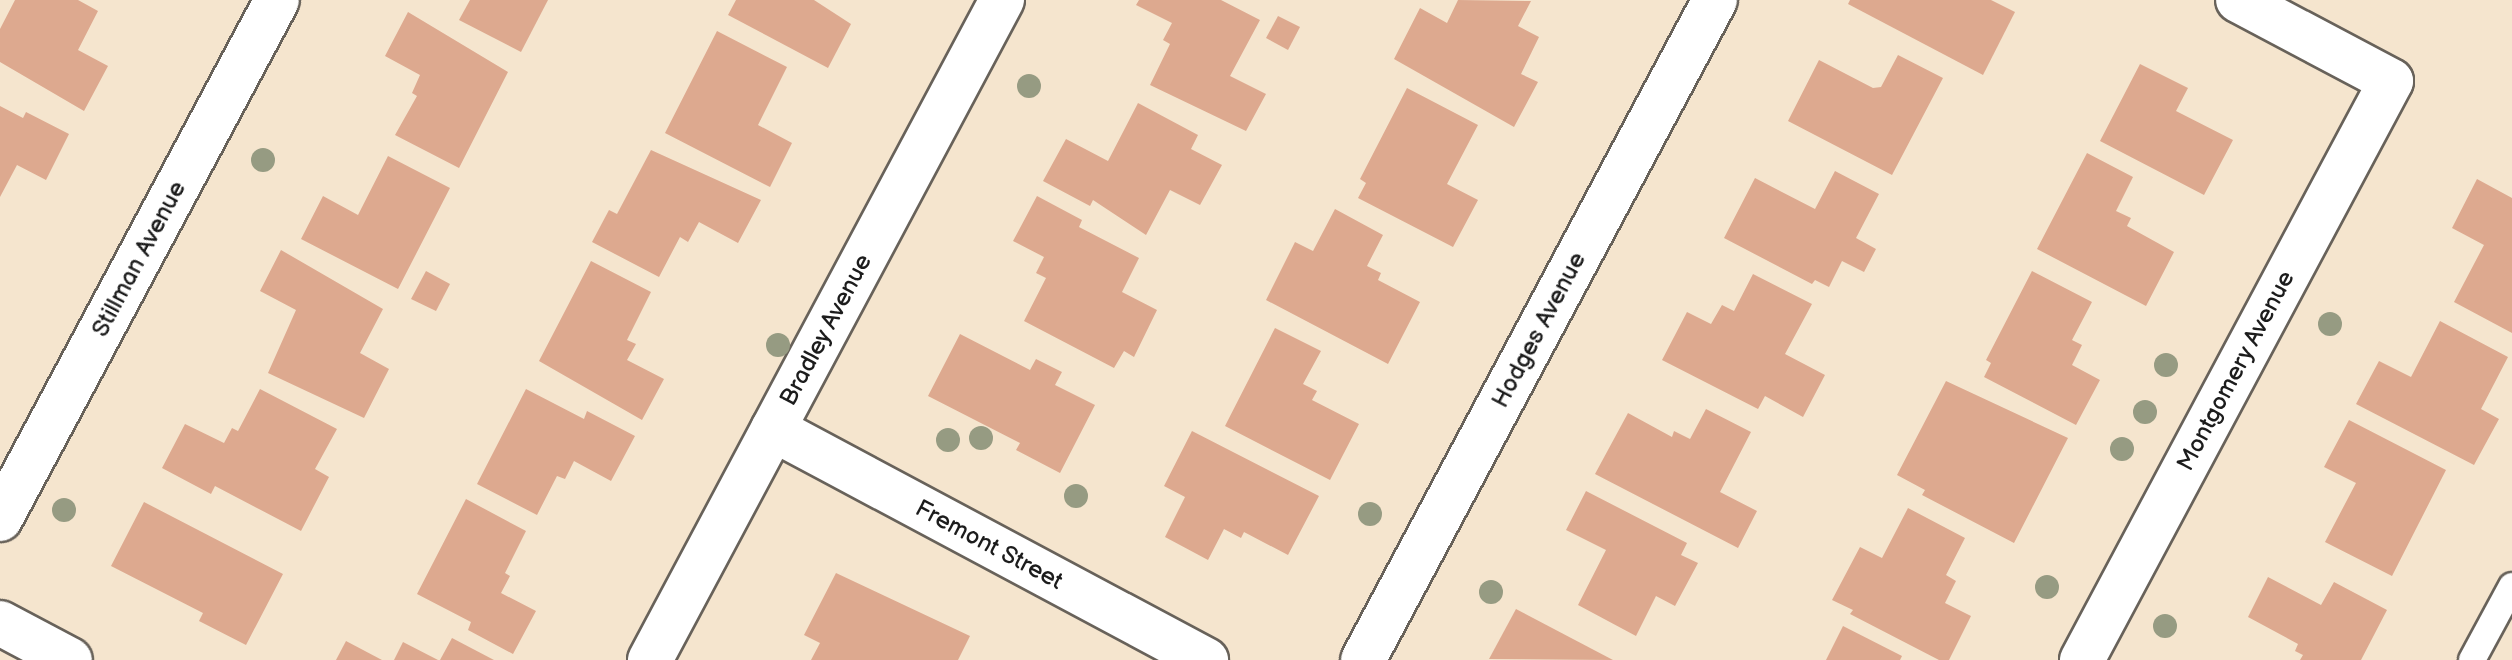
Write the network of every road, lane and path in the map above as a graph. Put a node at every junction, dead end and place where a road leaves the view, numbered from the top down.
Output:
1 (277, 0) edge
2 (1002, 0) edge
3 (1715, 0) edge
4 (2238, 0) edge
5 (773, 429) junction
6 (0, 519) edge
7 (2512, 586) edge
8 (0, 623) edge
9 (70, 660) edge
10 (650, 660) edge
11 (1206, 660) edge
12 (1363, 660) edge
13 (2082, 660) edge
14 (2472, 660) edge

1 - 6 street, Stillman Avenue
2 - 5 street, Bradley Avenue
3 - 12 street, Hodges Avenue
4 - 13 street, Montgomery Avenue
5 - 10 street, Bradley Avenue
5 - 11 street, Fremont Street
7 - 14 lane
8 - 9 street

